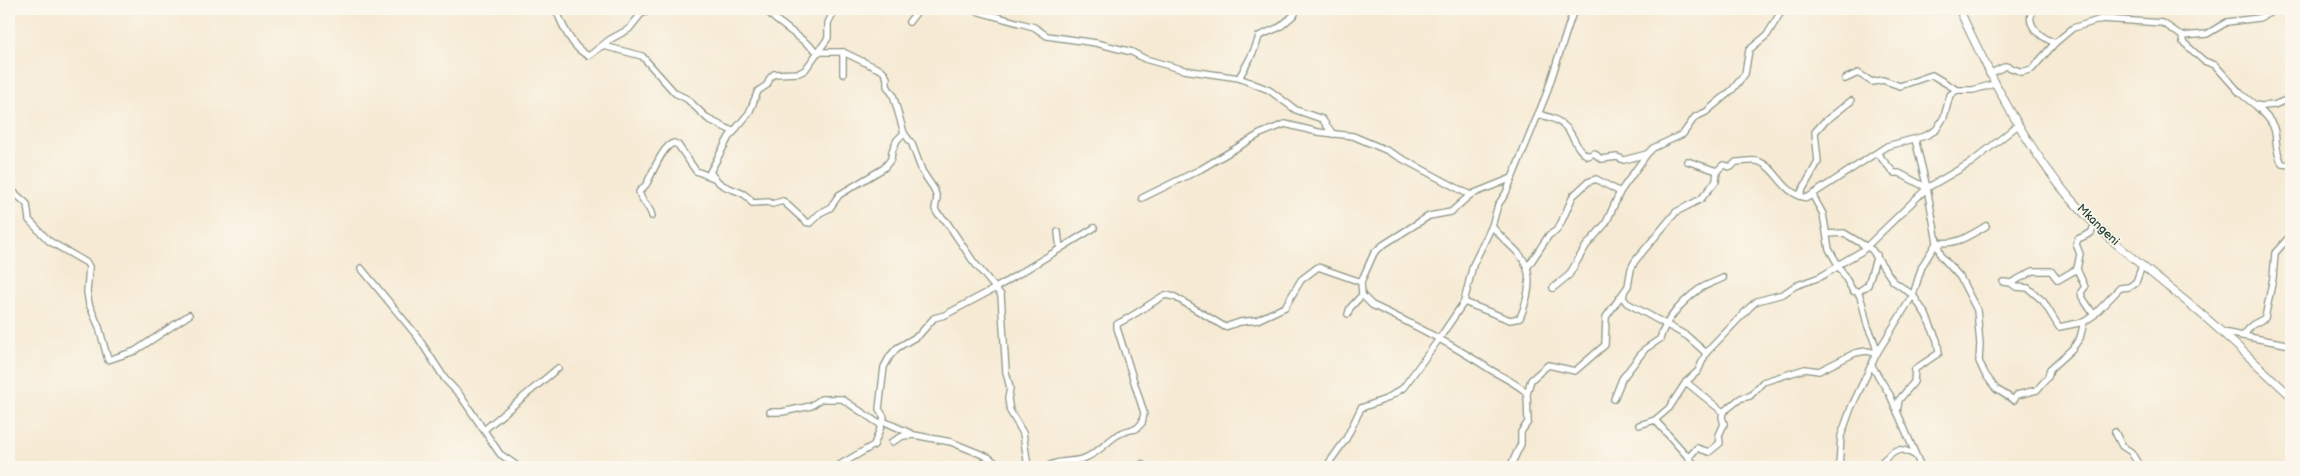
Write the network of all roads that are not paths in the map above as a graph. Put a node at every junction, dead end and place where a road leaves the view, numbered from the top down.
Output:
1 (556, 9) edge
2 (653, 9) edge
3 (765, 9) edge
4 (835, 9) edge
5 (919, 9) edge
6 (969, 9) edge
7 (1294, 9) edge
8 (1574, 9) edge
9 (1785, 9) edge
10 (1959, 9) edge
11 (2033, 9) edge
12 (2278, 9) edge
13 (909, 22) dead end
14 (2182, 36) junction
15 (2055, 43) junction
16 (604, 46) junction
17 (818, 52) junction
18 (844, 52) junction
19 (843, 74) dead end
20 (1989, 74) junction
21 (1239, 78) junction
22 (1845, 79) dead end
23 (1994, 84) junction
24 (1957, 90) junction
25 (2291, 98) edge
26 (1851, 101) dead end
27 (2254, 104) junction
28 (1538, 114) junction
29 (2018, 125) junction
30 (734, 132) junction
31 (904, 133) junction
32 (1333, 134) junction
33 (1915, 139) junction
34 (1877, 153) junction
35 (1647, 154) junction
36 (1687, 161) dead end
37 (2291, 165) edge
38 (1717, 170) junction
39 (714, 178) junction
40 (1512, 178) junction
41 (9, 188) edge
42 (1927, 188) junction
43 (1620, 192) junction
44 (1470, 195) junction
45 (1799, 196) junction
46 (1813, 196) junction
47 (1142, 198) dead end
48 (652, 216) dead end
49 (2095, 224) junction
50 (1492, 226) junction
51 (1986, 226) dead end
52 (1094, 228) dead end
53 (1058, 232) dead end
54 (1826, 234) junction
55 (2291, 235) edge
56 (1937, 242) junction
57 (1867, 246) junction
58 (1060, 249) junction
59 (1877, 255) junction
60 (1838, 265) junction
61 (2142, 266) junction
62 (361, 268) dead end
63 (1528, 268) junction
64 (2077, 269) junction
65 (1722, 278) dead end
66 (1361, 282) junction
67 (2003, 282) dead end
68 (2011, 283) junction
69 (1553, 288) dead end
70 (994, 289) junction
71 (1858, 292) junction
72 (1624, 293) junction
73 (1362, 295) junction
74 (1913, 295) junction
75 (1464, 302) junction
76 (1348, 314) dead end
77 (189, 315) dead end
78 (2094, 315) junction
79 (2084, 322) junction
80 (1665, 325) junction
81 (2221, 332) junction
82 (2243, 336) junction
83 (1439, 339) junction
84 (2291, 345) edge
85 (1706, 353) junction
86 (1877, 354) junction
87 (1872, 366) junction
88 (558, 368) dead end
89 (1686, 382) junction
90 (1527, 393) junction
91 (2291, 396) edge
92 (1614, 399) dead end
93 (770, 412) dead end
94 (1723, 412) junction
95 (1897, 412) junction
96 (1655, 420) junction
97 (882, 423) junction
98 (1639, 426) dead end
99 (484, 430) junction
100 (2115, 432) dead end
101 (914, 435) junction
102 (892, 442) dead end
103 (1689, 457) junction
104 (1918, 457) junction
105 (520, 467) edge
106 (836, 467) edge
107 (1001, 467) edge
108 (1028, 467) edge
109 (1047, 467) edge
110 (1326, 467) edge
111 (1510, 467) edge
112 (1697, 467) edge
113 (1838, 467) edge
114 (1877, 467) edge
115 (1921, 467) edge
116 (2140, 467) edge

1 - 16 street
2 - 16 street
3 - 17 street
4 - 17 street
5 - 13 street
6 - 21 street
7 - 21 street
8 - 28 street
9 - 35 street
10 - 20 street, Mkangeni
11 - 15 street
12 - 14 street
14 - 15 street
14 - 27 street
15 - 20 street
16 - 30 street
17 - 18 street
17 - 30 street
18 - 19 street
18 - 31 street
20 - 23 street, Mkangeni
21 - 32 street
22 - 24 street
23 - 24 street
23 - 29 street, Mkangeni
24 - 33 street
25 - 27 street
26 - 45 street
27 - 37 street
28 - 35 street
28 - 40 street
29 - 42 street
29 - 49 street, Mkangeni
30 - 39 street
31 - 39 street
31 - 70 street
32 - 44 street
32 - 47 street
33 - 34 street
33 - 42 street
34 - 42 street
34 - 46 street
35 - 43 street
36 - 38 street
38 - 45 street
38 - 72 street
39 - 48 street
40 - 44 street
40 - 50 street
41 - 77 street
42 - 56 street
42 - 57 street
43 - 63 street
43 - 69 street
44 - 66 street
45 - 46 street
46 - 54 street
49 - 61 street, Mkangeni
49 - 64 street
50 - 63 street
50 - 75 street
51 - 56 street
52 - 58 street
53 - 58 street
54 - 57 street
54 - 60 street
55 - 82 street
56 - 74 street
56 - 79 street
57 - 59 street
57 - 60 street
58 - 70 street
59 - 71 street
59 - 74 street
60 - 71 street
60 - 85 street
61 - 78 street
61 - 81 street, Mkangeni
62 - 99 street
63 - 75 street
64 - 68 street
64 - 78 street
65 - 80 street
66 - 73 street
66 - 109 street
67 - 68 street
68 - 79 street
70 - 97 street
70 - 108 street
71 - 86 street
72 - 80 street
72 - 90 street
73 - 76 street
73 - 83 street
74 - 86 street
74 - 95 street
75 - 83 street
78 - 79 street
80 - 85 street
80 - 92 street
81 - 82 street
81 - 91 street, Mkangeni
82 - 84 street
83 - 90 street
83 - 110 street
85 - 89 street
86 - 87 street
86 - 94 street
87 - 95 street
87 - 113 street
88 - 99 street
89 - 94 street
89 - 96 street
90 - 111 street
93 - 97 street
94 - 103 street
95 - 104 street
96 - 98 street
96 - 103 street
97 - 101 street
97 - 106 street
99 - 105 street
100 - 116 street
101 - 102 street
101 - 107 street
103 - 112 street
104 - 114 street
104 - 115 street

